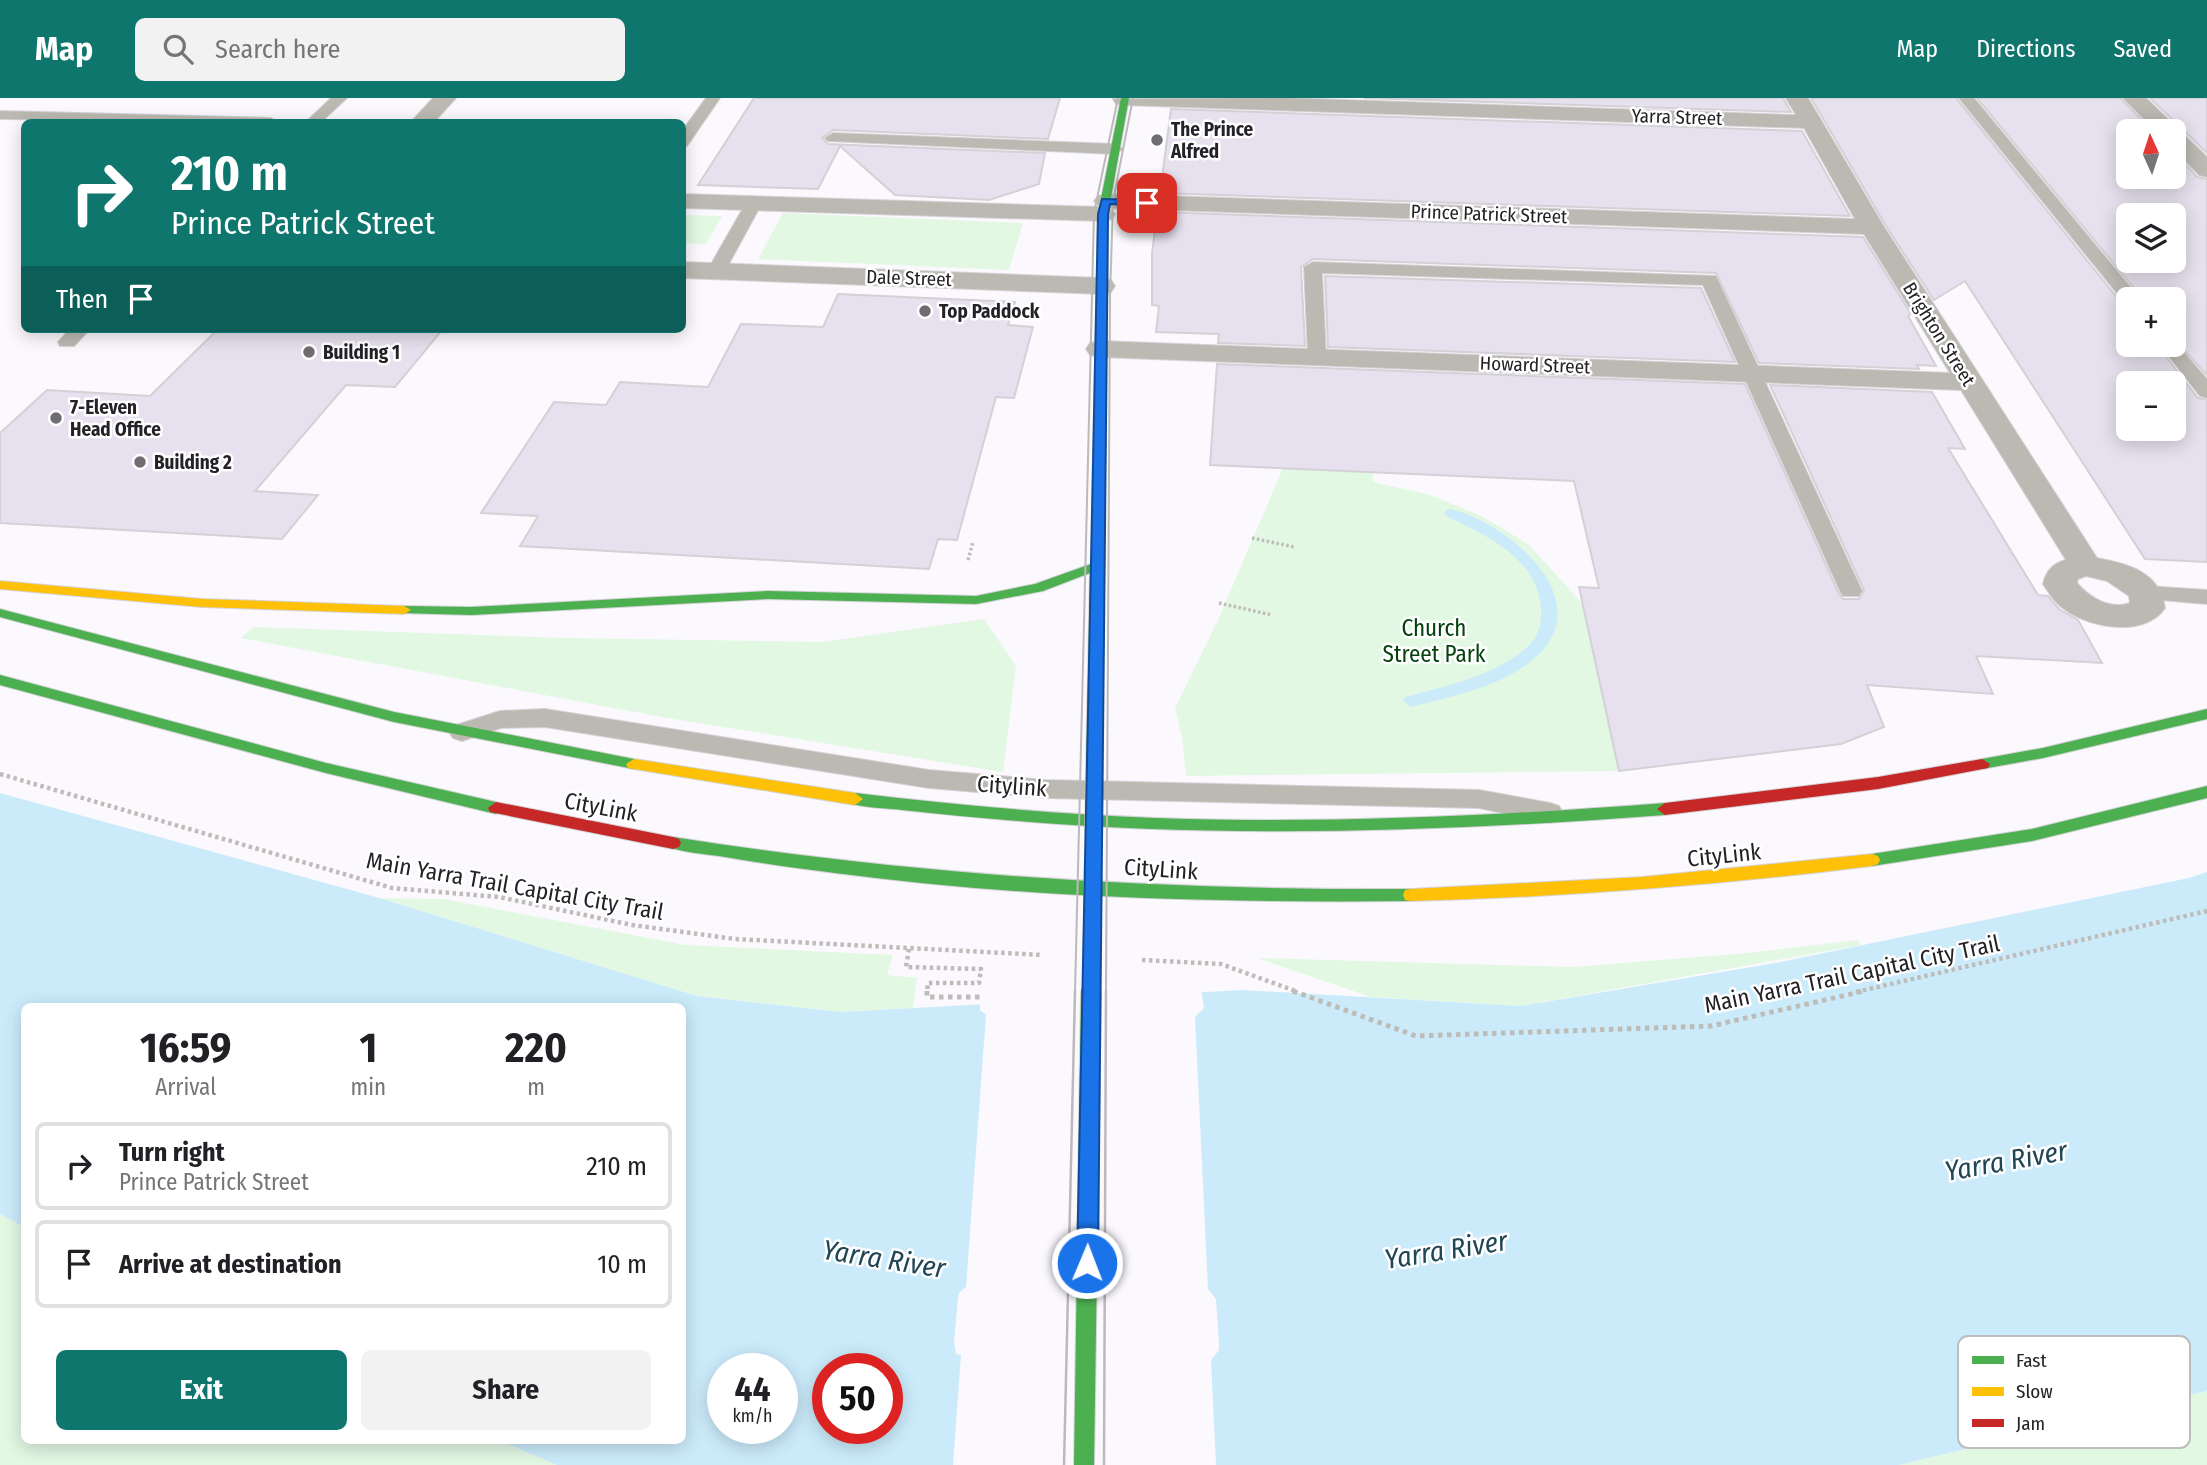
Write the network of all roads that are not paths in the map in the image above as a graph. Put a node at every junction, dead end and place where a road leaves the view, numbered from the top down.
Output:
1 (340, 98) edge
2 (445, 98) edge
3 (713, 98) edge
4 (1124, 98) edge
5 (1966, 98) edge
6 (2134, 98) edge
7 (178, 105) dead end
8 (1803, 110) edge
9 (0, 115) edge
10 (128, 119) edge
11 (161, 119) edge
12 (316, 119) edge
13 (425, 119) edge
14 (2156, 119) edge
15 (686, 138) edge
16 (834, 138) dead end
17 (1115, 149) junction
18 (2186, 149) edge
19 (2207, 170) edge
20 (686, 201) edge
21 (754, 203) junction
22 (1105, 208) junction
23 (1871, 227) junction
24 (686, 270) edge
25 (716, 271) junction
26 (1102, 286) junction
27 (2121, 287) edge
28 (1100, 349) junction
29 (1317, 356) junction
30 (2179, 357) edge
31 (1754, 373) junction
32 (1969, 382) junction
33 (2207, 392) edge
34 (1097, 566) junction
35 (0, 585) edge
36 (1851, 591) dead end
37 (2146, 593) joint
38 (2207, 597) edge
39 (0, 613) edge
40 (0, 680) edge
41 (2207, 714) edge
42 (462, 732) joint
43 (2207, 792) edge
44 (1567, 817) joint
45 (1084, 1465) edge

1 - 12 lane
2 - 13 street
3 - 15 lane
4 - 8 street, Yarra Street
4 - 17 main road
5 - 27 lane
6 - 14 street
7 - 11 lane
8 - 23 street, Brighton Street
9 - 10 lane
16 - 17 lane
17 - 22 main road
18 - 19 street
20 - 21 street
21 - 22 street
21 - 25 lane
22 - 23 street, Prince Patrick Street
22 - 26 main road
23 - 32 street, Brighton Street
24 - 25 street, Dale Street
25 - 26 street, Dale Street
26 - 28 main road
28 - 29 street, Howard Street
28 - 34 main road
29 - 31 street, Howard Street
29 - 31 lane
30 - 33 lane
31 - 32 street, Howard Street
31 - 36 lane
32 - 37 street, Brighton Street
34 - 35 main road
34 - 45 main road, bridge
37 - 38 lane
39 - 42 main road
40 - 43 main road, CityLink
41 - 44 main road
42 - 44 lane, Citylink

